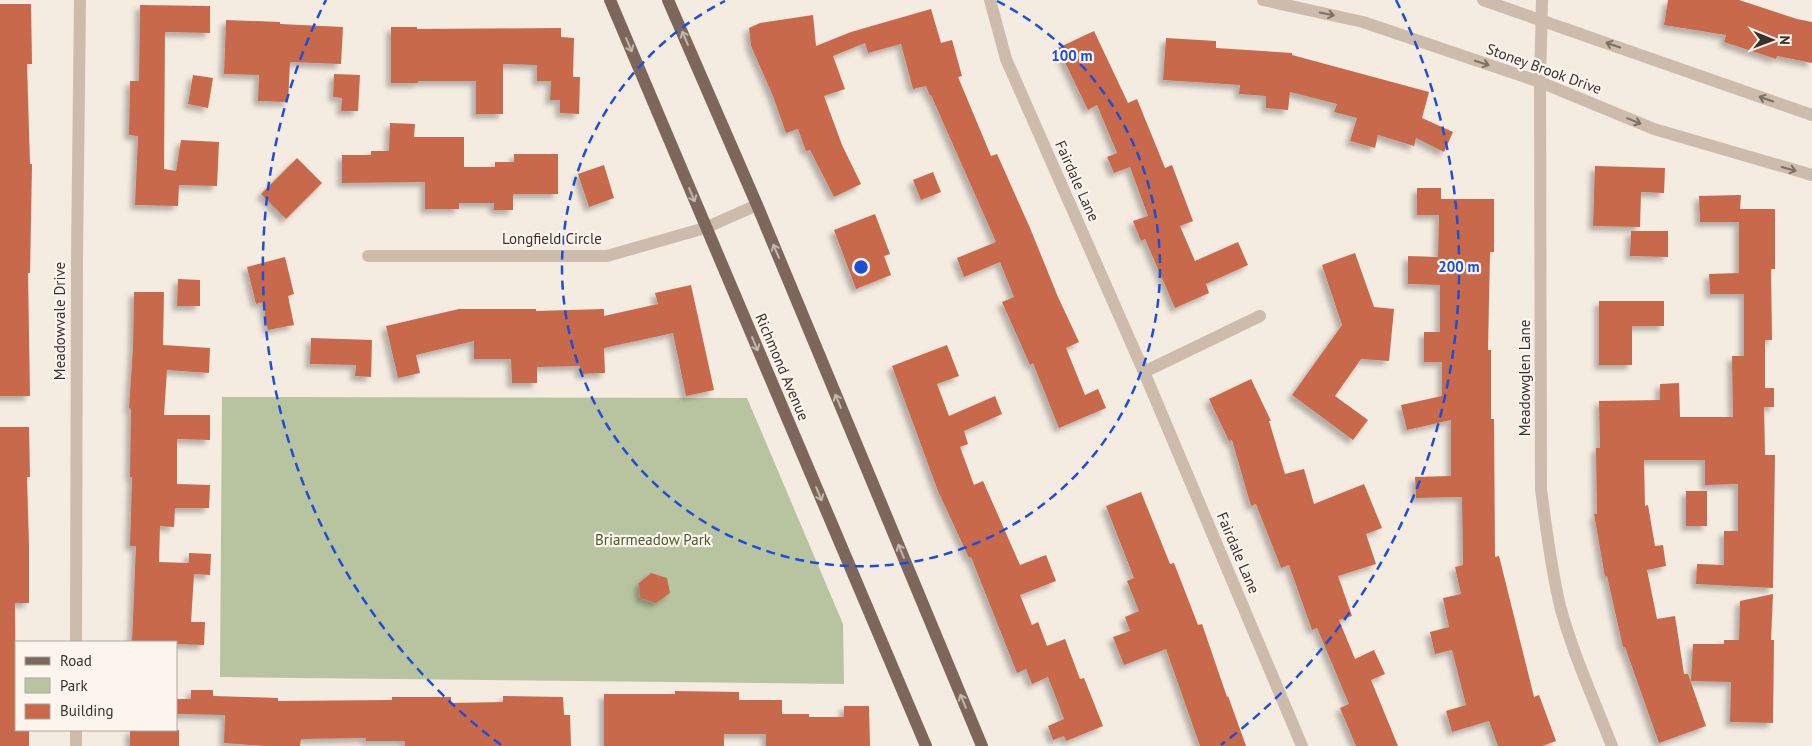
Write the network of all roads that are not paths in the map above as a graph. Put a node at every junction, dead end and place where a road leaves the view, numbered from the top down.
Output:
1 (80, 0) edge
2 (610, 0) edge
3 (668, 0) edge
4 (990, 0) edge
5 (1262, 0) edge
6 (1484, 0) edge
7 (1542, 0) edge
8 (1542, 20) junction
9 (1540, 82) junction
10 (1812, 115) edge
11 (1812, 175) edge
12 (757, 204) junction
13 (706, 228) junction
14 (368, 256) dead end
15 (1260, 316) dead end
16 (1144, 372) junction
17 (76, 641) edge
18 (76, 731) edge
19 (76, 746) edge
20 (926, 746) edge
21 (982, 746) edge
22 (1302, 746) edge
23 (1612, 746) edge

1 - 17 street, Meadowvale Drive
2 -> 13 main road, Richmond Avenue
12 -> 3 main road
4 - 16 street, Fairdale Lane
5 -> 9 street, Stoney Brook Drive
6 - 8 street
7 - 8 street, Meadowglen Lane
8 - 9 street, Meadowglen Lane
10 -> 8 street
9 -> 11 street, Stoney Brook Drive
9 - 23 street, Meadowglen Lane
12 - 13 street, Longfield Circle
21 -> 12 main road
13 - 14 street, Longfield Circle
13 -> 20 main road, Richmond Avenue
15 - 16 street
16 - 22 street, Fairdale Lane
18 - 19 street

